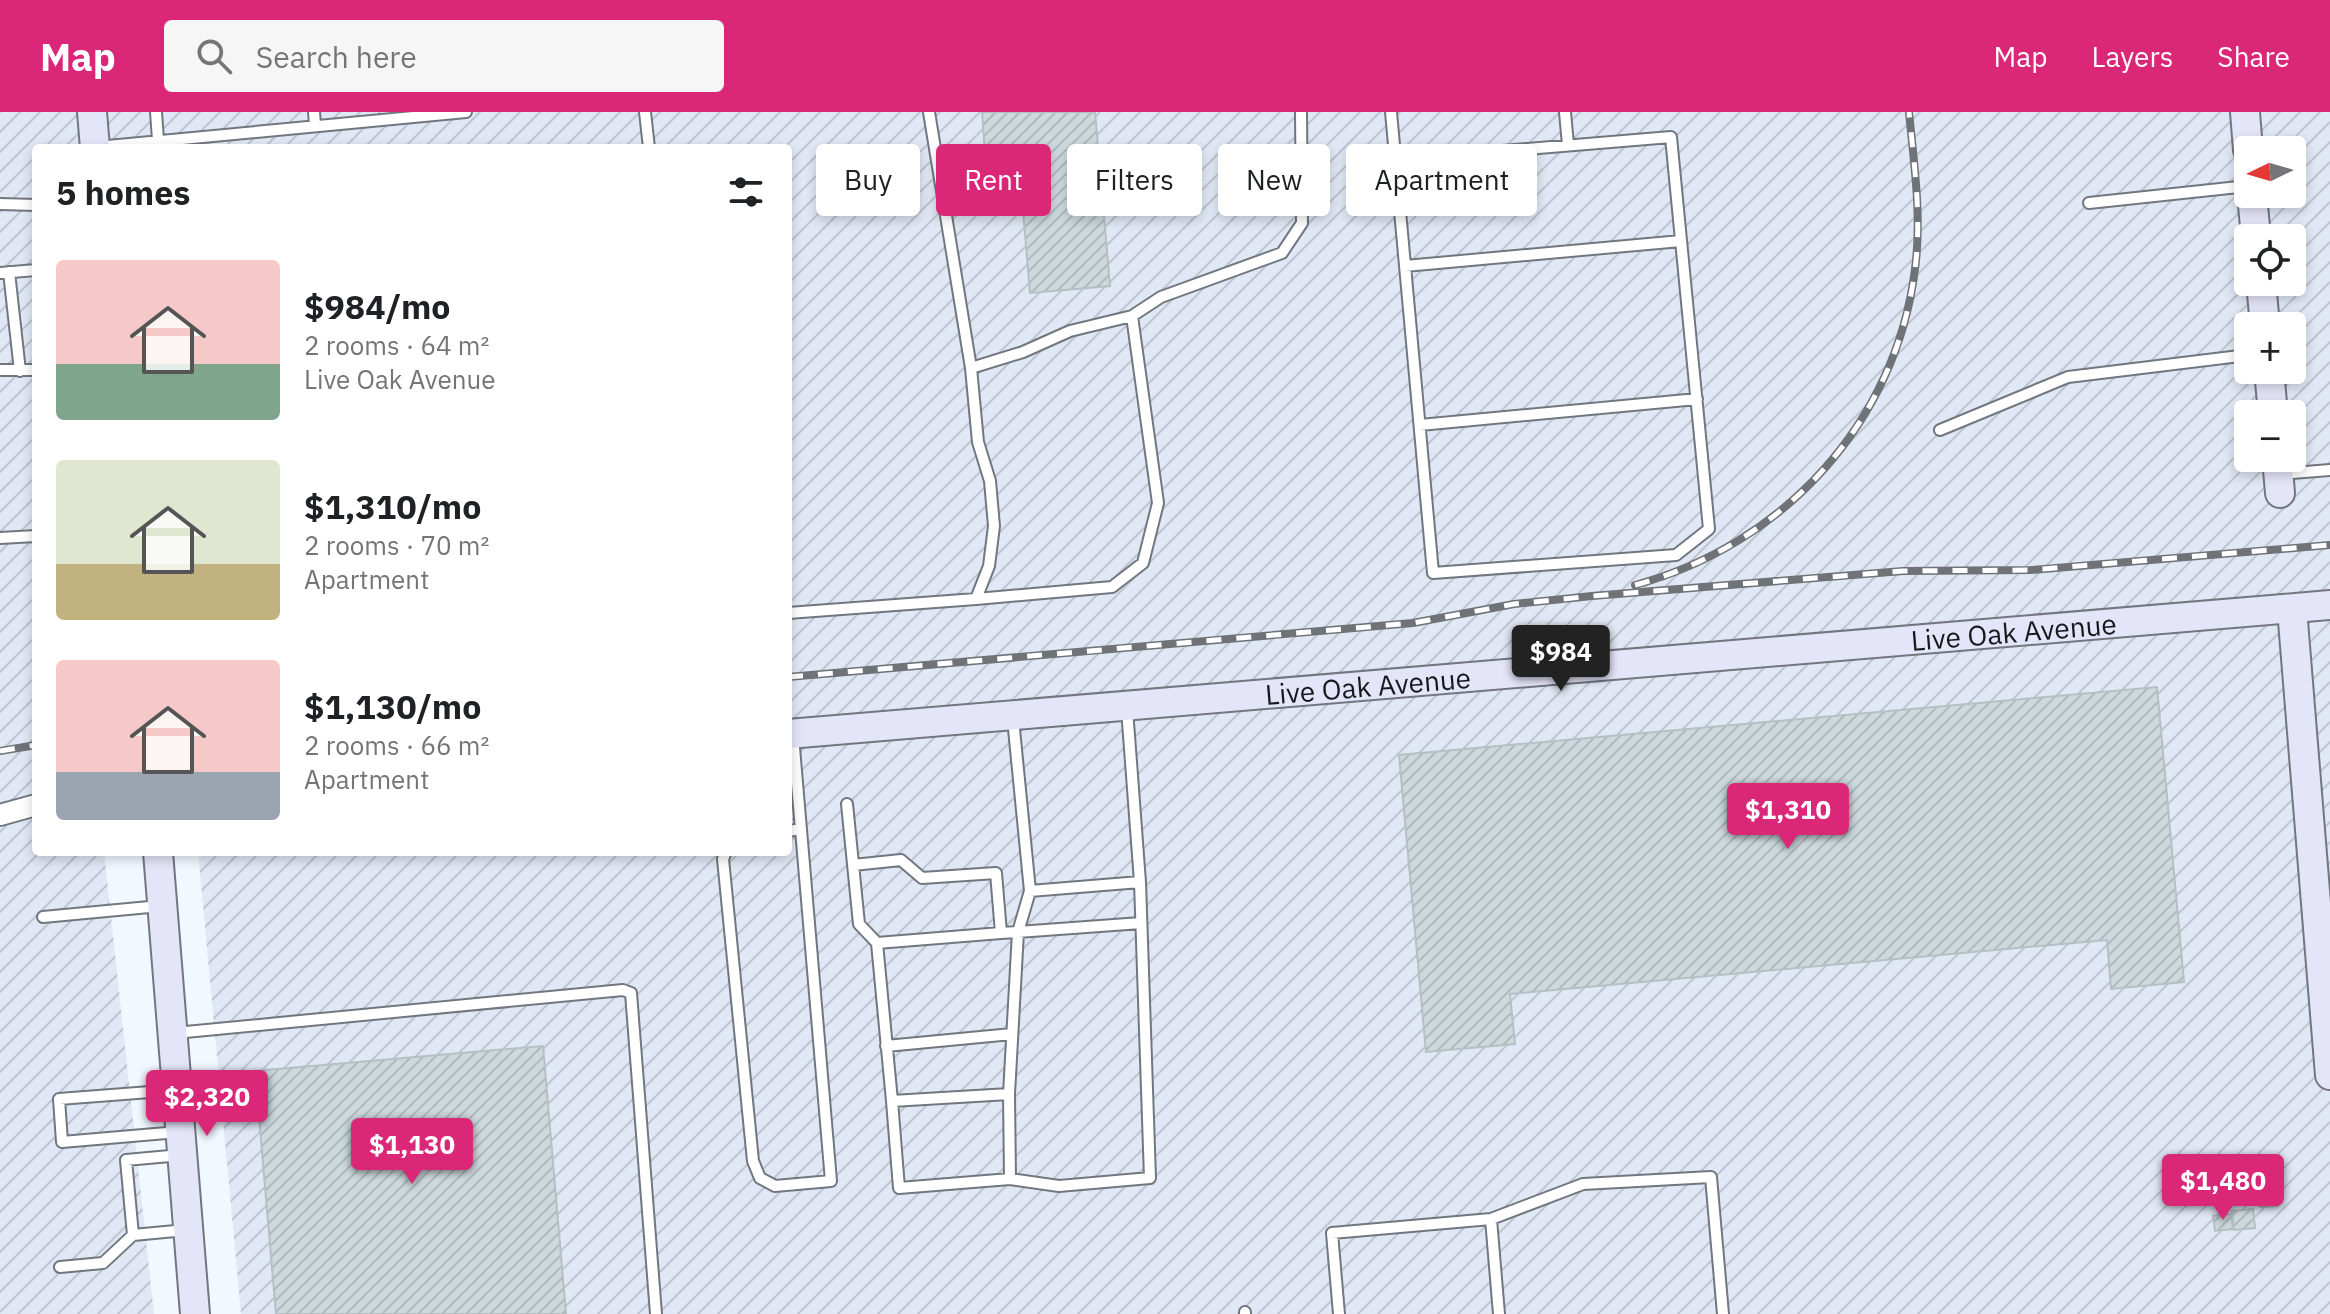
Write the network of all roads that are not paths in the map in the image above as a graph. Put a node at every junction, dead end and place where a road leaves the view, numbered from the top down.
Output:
1 (92, 112) edge
2 (156, 112) edge
3 (314, 112) edge
4 (466, 112) edge
5 (645, 112) edge
6 (929, 112) edge
7 (1301, 112) edge
8 (1391, 112) edge
9 (1565, 112) edge
10 (2245, 112) edge
11 (315, 125) junction
12 (2247, 136) edge
13 (158, 140) junction
14 (95, 144) edge
15 (122, 144) edge
16 (649, 144) edge
17 (1394, 144) edge
18 (1568, 145) junction
19 (1537, 148) edge
20 (2234, 187) edge
21 (2089, 203) dead end
22 (0, 204) edge
23 (32, 205) edge
24 (1401, 216) edge
25 (1681, 241) junction
26 (1405, 266) junction
27 (32, 270) edge
28 (5, 272) edge
29 (1132, 316) junction
30 (2234, 357) edge
31 (971, 368) junction
32 (0, 370) edge
33 (32, 370) edge
34 (20, 371) junction
35 (1697, 399) junction
36 (1420, 425) junction
37 (1940, 430) dead end
38 (2330, 470) edge
39 (2279, 475) edge
40 (32, 536) edge
41 (0, 538) edge
42 (976, 599) junction
43 (2330, 605) edge
44 (2292, 609) junction
45 (792, 613) edge
46 (1126, 703) junction
47 (1013, 713) junction
48 (792, 734) edge
49 (792, 751) edge
50 (847, 804) dead end
51 (32, 806) edge
52 (0, 815) edge
53 (801, 829) junction
54 (792, 830) edge
55 (158, 856) edge
56 (724, 856) edge
57 (853, 865) junction
58 (1140, 882) junction
59 (1030, 891) junction
60 (162, 906) junction
61 (43, 917) dead end
62 (1141, 923) junction
63 (1018, 932) junction
64 (1001, 933) junction
65 (877, 943) junction
66 (173, 1033) junction
67 (1012, 1034) junction
68 (886, 1046) junction
69 (2330, 1075) edge
70 (177, 1090) junction
71 (1009, 1094) junction
72 (892, 1101) junction
73 (181, 1143) junction
74 (1010, 1179) junction
75 (1491, 1219) junction
76 (188, 1230) junction
77 (133, 1235) junction
78 (60, 1267) dead end
79 (195, 1314) edge
80 (656, 1314) edge
81 (1339, 1314) edge
82 (1499, 1314) edge
83 (1723, 1314) edge

1 - 14 street
2 - 13 lane
3 - 11 lane
4 - 11 lane
5 - 16 lane
6 - 31 lane
7 - 29 lane
8 - 17 lane
9 - 18 lane
10 - 12 street
11 - 13 lane
13 - 15 lane
18 - 19 lane
18 - 25 lane
20 - 21 lane
22 - 23 lane
24 - 26 lane
25 - 26 lane
25 - 35 lane
26 - 36 lane
27 - 28 lane
28 - 34 lane
29 - 31 lane
29 - 42 lane
30 - 37 lane
31 - 42 lane
32 - 34 lane
33 - 34 lane
35 - 36 lane
35 - 36 lane
38 - 39 lane
40 - 41 lane
42 - 45 lane
43 - 44 street, Live Oak Avenue
44 - 46 street, Live Oak Avenue
44 - 69 street
46 - 47 street, Live Oak Avenue
46 - 58 lane
47 - 48 street, Live Oak Avenue
47 - 59 lane
49 - 53 lane
50 - 57 lane
51 - 52 street
53 - 54 lane
53 - 56 lane
55 - 60 street
57 - 64 lane
57 - 65 lane
58 - 59 lane
58 - 62 lane
59 - 63 lane
60 - 61 lane
60 - 66 street
62 - 63 lane
62 - 74 lane
63 - 64 lane
63 - 67 lane
64 - 65 lane
65 - 68 lane
66 - 70 street
66 - 80 lane
67 - 68 lane
67 - 71 lane
68 - 72 lane
70 - 73 street
70 - 73 lane
71 - 72 lane
71 - 74 lane
72 - 74 lane
73 - 76 street
73 - 77 lane
75 - 81 lane
75 - 82 lane
75 - 83 lane
76 - 77 lane
76 - 79 street
77 - 78 lane

